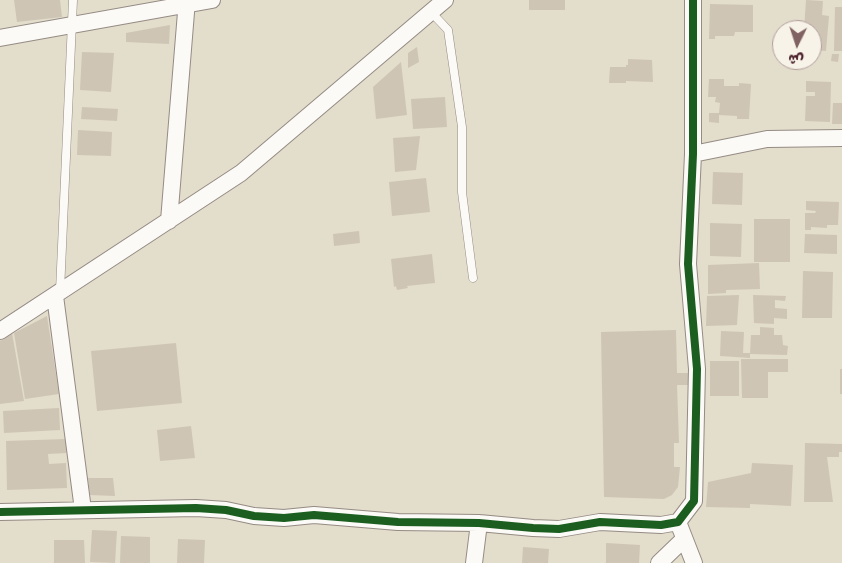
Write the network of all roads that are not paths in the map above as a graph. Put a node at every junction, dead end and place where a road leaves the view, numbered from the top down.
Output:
1 (73, 0) edge
2 (212, 0) edge
3 (445, 0) edge
4 (694, 0) edge
5 (187, 3) edge
6 (431, 12) junction
7 (72, 24) junction
8 (0, 38) edge
9 (842, 138) edge
10 (693, 154) junction
11 (169, 221) junction
12 (472, 278) dead end
13 (57, 295) junction
14 (0, 331) edge
15 (83, 510) junction
16 (0, 512) edge
17 (678, 522) junction
18 (479, 523) junction
19 (684, 539) junction
20 (474, 563) edge
21 (659, 563) edge
22 (694, 563) edge

1 - 7 lane
2 - 5 street
3 - 6 street
4 - 10 street
5 - 7 street
5 - 11 street
6 - 11 street
6 - 12 lane
7 - 8 street
7 - 13 lane
9 - 10 street
10 - 17 street
11 - 13 street
13 - 14 street
13 - 15 street
15 - 16 street
15 - 18 street
17 - 18 street
17 - 19 street
18 - 20 street
19 - 21 street
19 - 22 street

